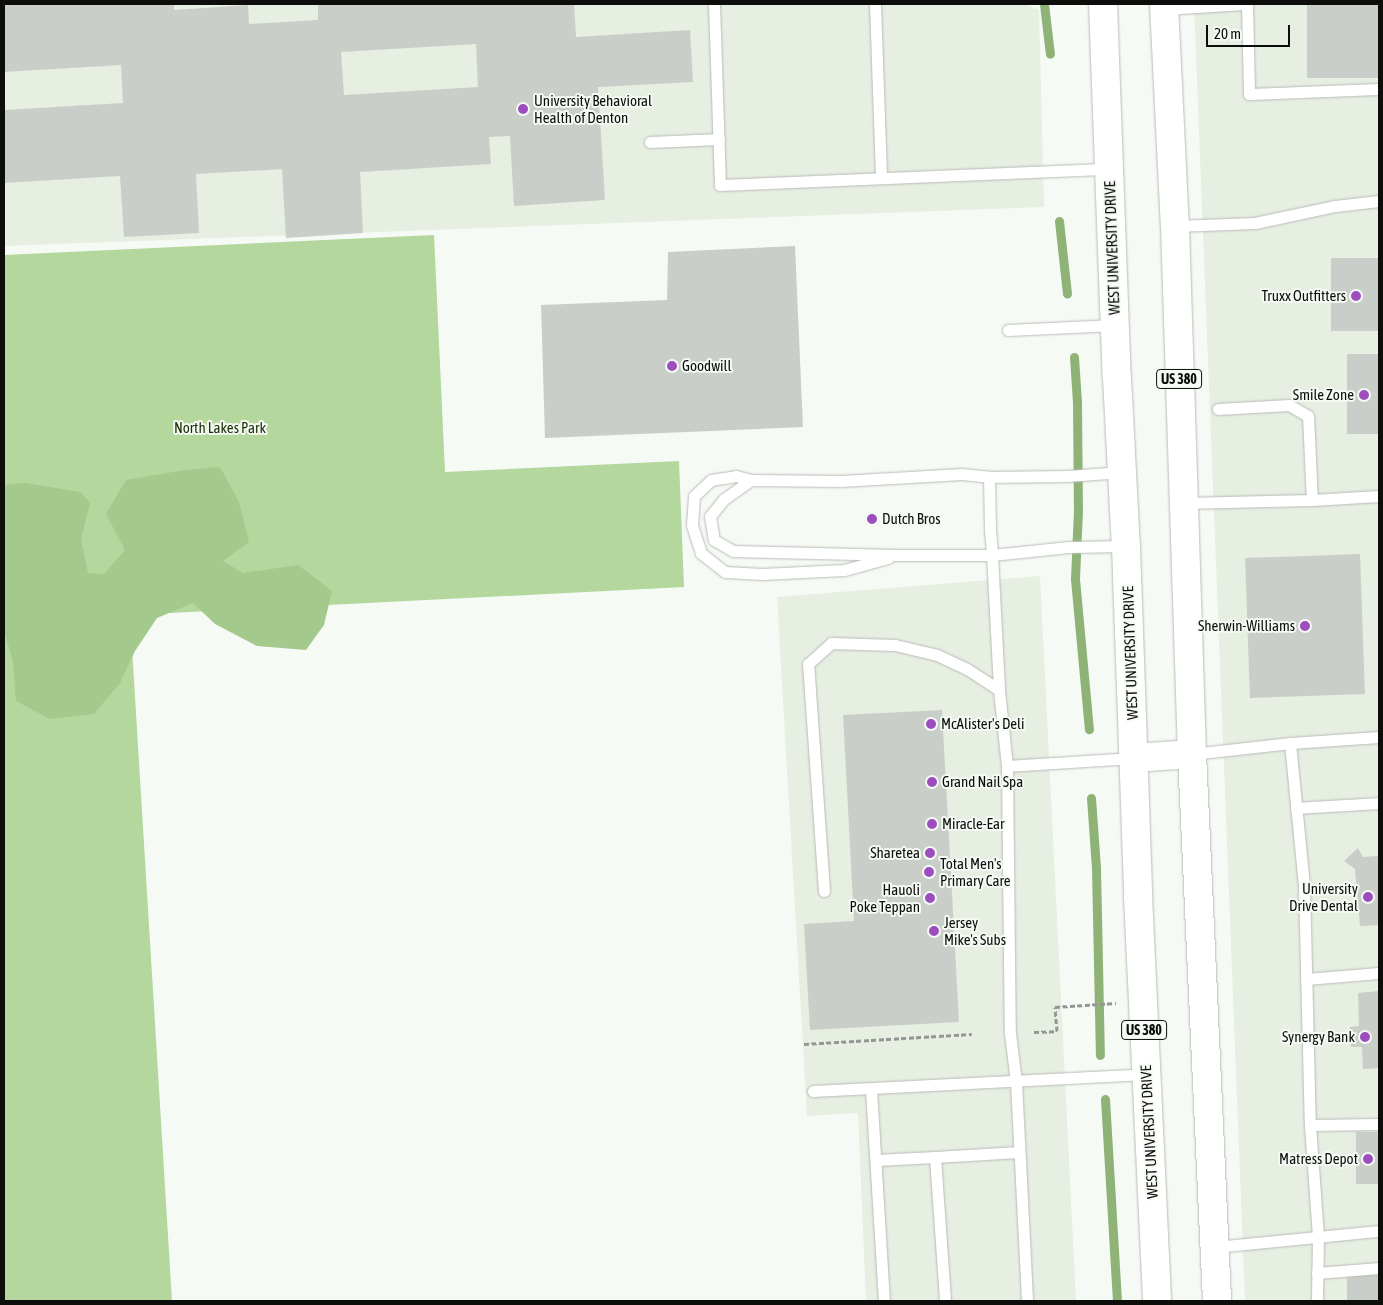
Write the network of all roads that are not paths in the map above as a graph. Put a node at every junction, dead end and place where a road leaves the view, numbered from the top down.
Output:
1 (714, 4) edge
2 (875, 4) edge
3 (1103, 4) edge
4 (1245, 4) edge
5 (1164, 6) edge
6 (1379, 88) edge
7 (719, 139) junction
8 (650, 142) dead end
9 (1109, 169) junction
10 (881, 178) junction
11 (1379, 201) edge
12 (1175, 226) junction
13 (1115, 325) junction
14 (1008, 330) dead end
15 (1218, 409) dead end
16 (1122, 472) junction
17 (990, 477) junction
18 (751, 480) junction
19 (1379, 496) edge
20 (1312, 500) junction
21 (1183, 503) junction
22 (1126, 546) junction
23 (992, 554) junction
24 (897, 555) junction
25 (999, 690) junction
26 (1379, 737) edge
27 (1290, 744) junction
28 (1192, 754) junction
29 (1133, 758) junction
30 (1007, 766) junction
31 (1379, 803) edge
32 (1296, 808) junction
33 (824, 891) dead end
34 (1379, 973) edge
35 (1306, 979) junction
36 (1146, 1074) junction
37 (1016, 1082) junction
38 (872, 1089) junction
39 (813, 1091) dead end
40 (1310, 1124) junction
41 (1379, 1124) edge
42 (1019, 1152) junction
43 (935, 1157) junction
44 (876, 1160) junction
45 (1379, 1231) edge
46 (1318, 1237) junction
47 (1215, 1247) junction
48 (1379, 1268) edge
49 (1317, 1273) junction
50 (884, 1301) edge
51 (945, 1301) edge
52 (1027, 1301) edge
53 (1157, 1301) edge
54 (1217, 1301) edge
55 (1317, 1301) edge

1 - 7 lane
2 - 10 lane
3 - 9 main road, WEST UNIVERSITY DRIVE / US 380
4 - 5 lane
4 - 6 lane
5 - 12 main road, US 380
7 - 8 lane
7 - 10 lane
9 - 10 lane
9 - 13 main road, WEST UNIVERSITY DRIVE / US 380
11 - 12 lane
12 - 21 main road, US 380
13 - 14 lane
13 - 16 main road, WEST UNIVERSITY DRIVE / US 380
15 - 20 lane
16 - 17 lane
16 - 22 main road, WEST UNIVERSITY DRIVE / US 380
17 - 18 lane
17 - 23 lane
18 - 24 lane
18 - 24 lane
19 - 20 lane
20 - 21 lane
21 - 28 main road, US 380
22 - 23 lane
22 - 29 main road, WEST UNIVERSITY DRIVE / US 380
23 - 24 lane
23 - 25 lane
25 - 30 lane
25 - 33 lane
26 - 27 lane
27 - 28 lane
27 - 32 lane
28 - 29 main road
28 - 47 main road, US 380
29 - 30 lane
29 - 36 main road, WEST UNIVERSITY DRIVE / US 380
30 - 37 lane
31 - 32 lane
32 - 35 lane
34 - 35 lane
35 - 40 lane
36 - 37 lane
36 - 53 main road, WEST UNIVERSITY DRIVE / US 380
37 - 38 lane
37 - 42 lane
38 - 39 lane
38 - 44 lane
40 - 41 lane
40 - 46 lane
42 - 43 lane
42 - 52 lane
43 - 44 lane
43 - 51 lane
44 - 50 lane
45 - 46 lane
46 - 47 lane
46 - 49 lane
47 - 54 main road, US 380
48 - 49 lane
49 - 55 lane

